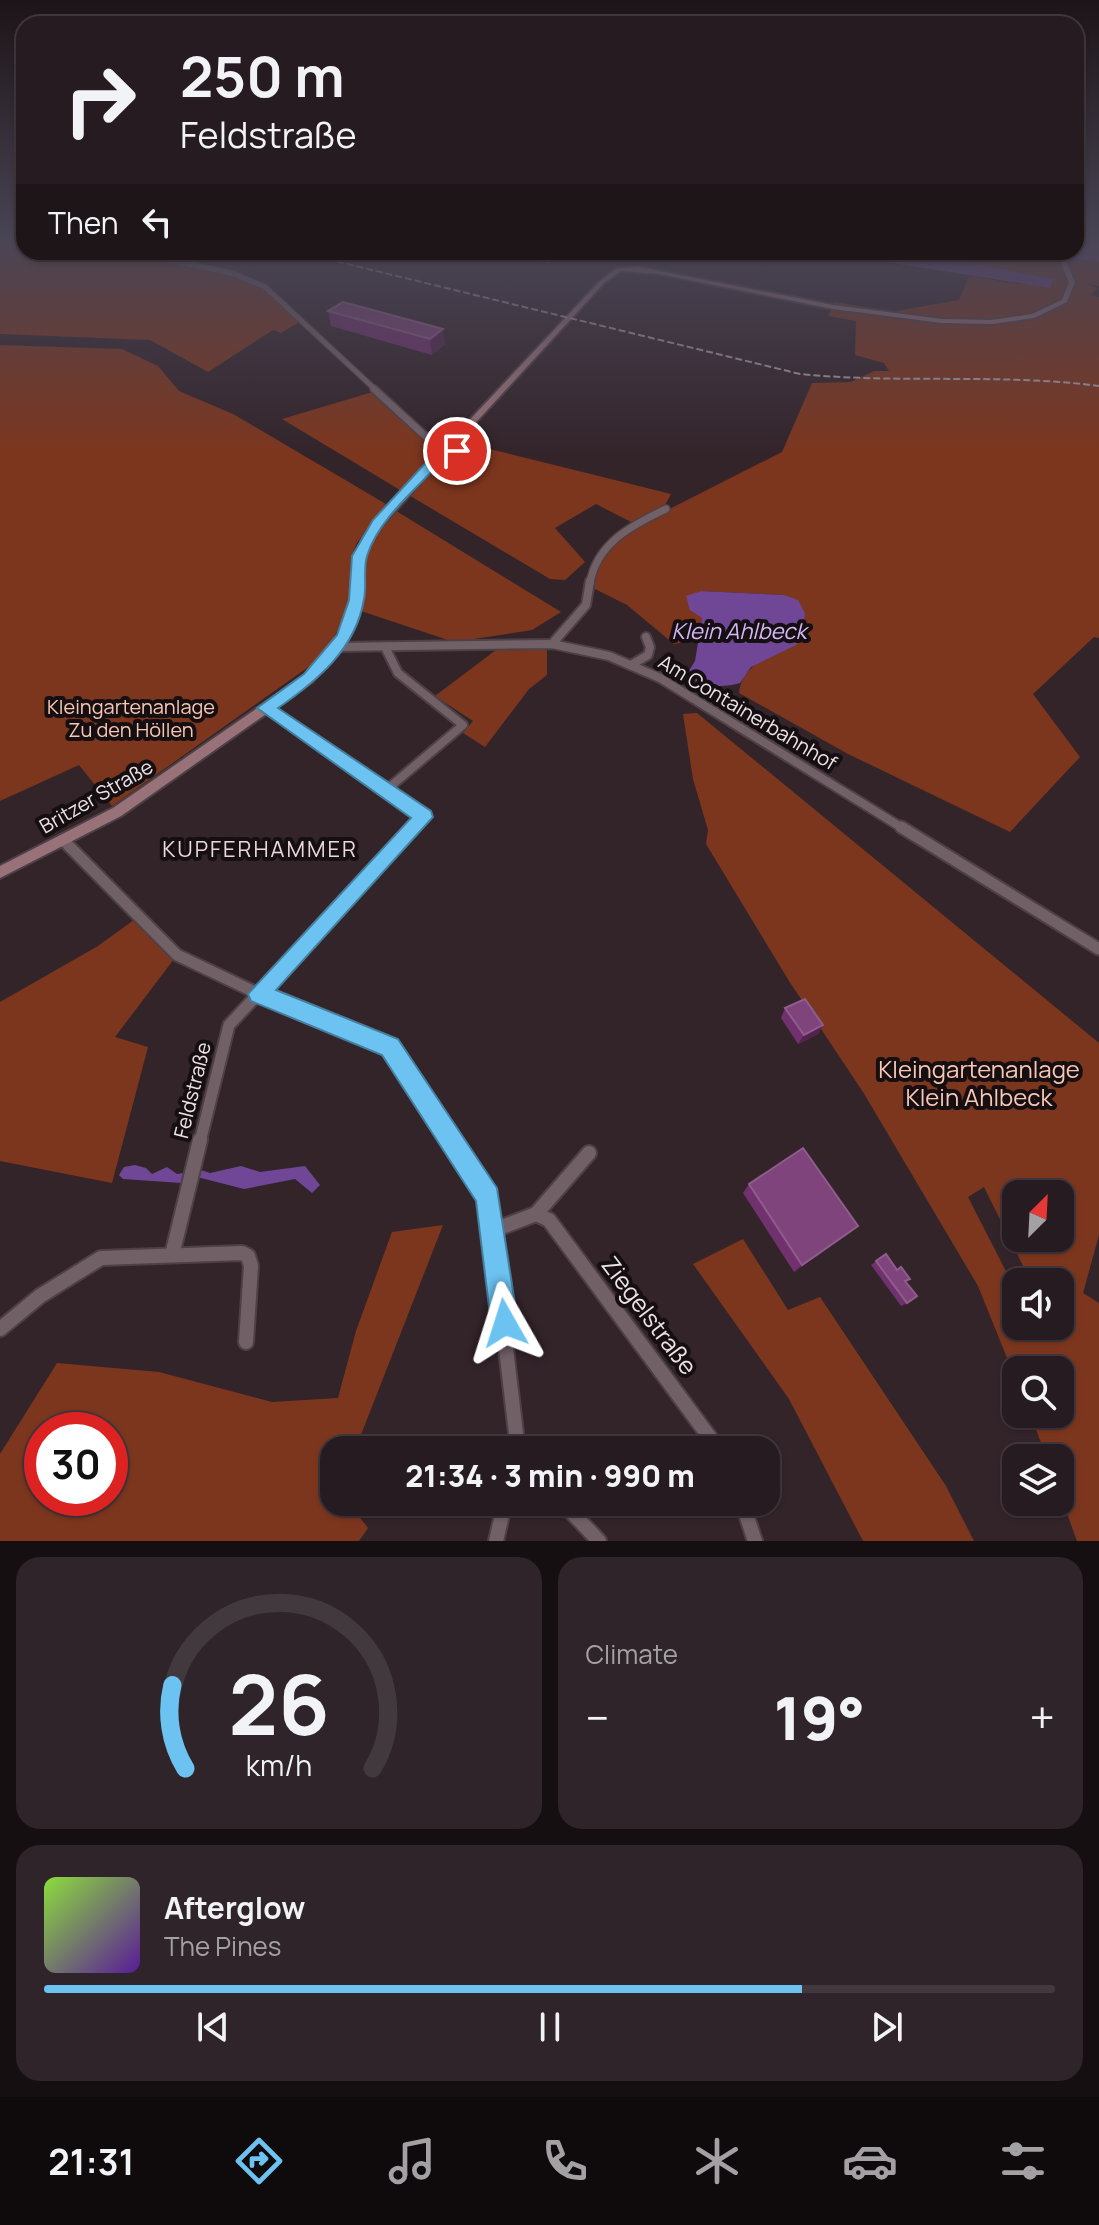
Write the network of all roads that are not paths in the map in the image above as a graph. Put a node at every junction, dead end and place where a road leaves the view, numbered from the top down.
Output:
1 (291, 311) edge
2 (575, 311) edge
3 (866, 311) edge
4 (1047, 311) edge
5 (450, 445) junction
6 (436, 446) junction
7 (436, 460) junction
8 (666, 509) dead end
9 (646, 637) dead end
10 (552, 644) junction
11 (337, 647) junction
12 (386, 649) junction
13 (631, 665) junction
14 (266, 708) junction
15 (385, 791) junction
16 (63, 840) junction
17 (0, 872) edge
18 (1099, 949) edge
19 (259, 994) junction
20 (589, 1153) dead end
21 (536, 1214) junction
22 (494, 1230) junction
23 (172, 1255) junction
24 (0, 1329) edge
25 (246, 1342) dead end
26 (518, 1436) edge
27 (709, 1436) edge
28 (502, 1516) edge
29 (575, 1516) edge
30 (747, 1516) edge
31 (496, 1541) edge
32 (599, 1541) edge
33 (755, 1541) edge

1 - 6 street
2 - 5 main road, Britzer Straße
3 - 4 main road, Britzer Straße
5 - 6 main road
5 - 7 main road, Britzer Straße
6 - 7 main road
7 - 11 main road, Britzer Straße
8 - 10 street
9 - 13 street
10 - 12 street, Am Containerbahnhof
10 - 13 street, Am Containerbahnhof
11 - 12 street, Am Containerbahnhof
11 - 14 main road, Britzer Straße
12 - 15 street
13 - 18 street, Am Containerbahnhof
14 - 15 street, Feldstraße
14 - 16 main road, Britzer Straße
15 - 19 street, Feldstraße
16 - 17 main road, Britzer Straße
16 - 19 street
19 - 22 street
19 - 23 street, Feldstraße
20 - 21 street
21 - 22 street
21 - 27 street, Ziegelstraße
22 - 26 street
23 - 24 street
23 - 25 street
28 - 31 street
29 - 32 street
30 - 33 street

